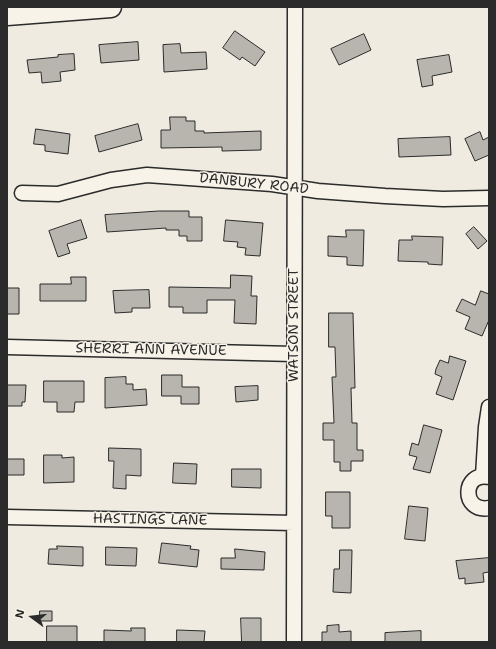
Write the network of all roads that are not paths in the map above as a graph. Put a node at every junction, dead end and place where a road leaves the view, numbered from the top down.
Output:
1 (111, 7) edge
2 (296, 7) edge
3 (7, 15) edge
4 (295, 187) junction
5 (22, 193) dead end
6 (489, 198) edge
7 (7, 346) edge
8 (294, 354) junction
9 (489, 407) edge
10 (486, 476) edge
11 (489, 508) edge
12 (7, 518) edge
13 (294, 524) junction
14 (294, 642) edge

1 - 3 street
2 - 4 street, WATSON STREET
4 - 5 street, DANBURY ROAD
4 - 6 street, DANBURY ROAD
4 - 8 street, WATSON STREET
7 - 8 street, SHERRI ANN AVENUE
8 - 13 street, WATSON STREET
9 - 10 street
10 - 11 street
12 - 13 street, HASTINGS LANE
13 - 14 street, WATSON STREET

